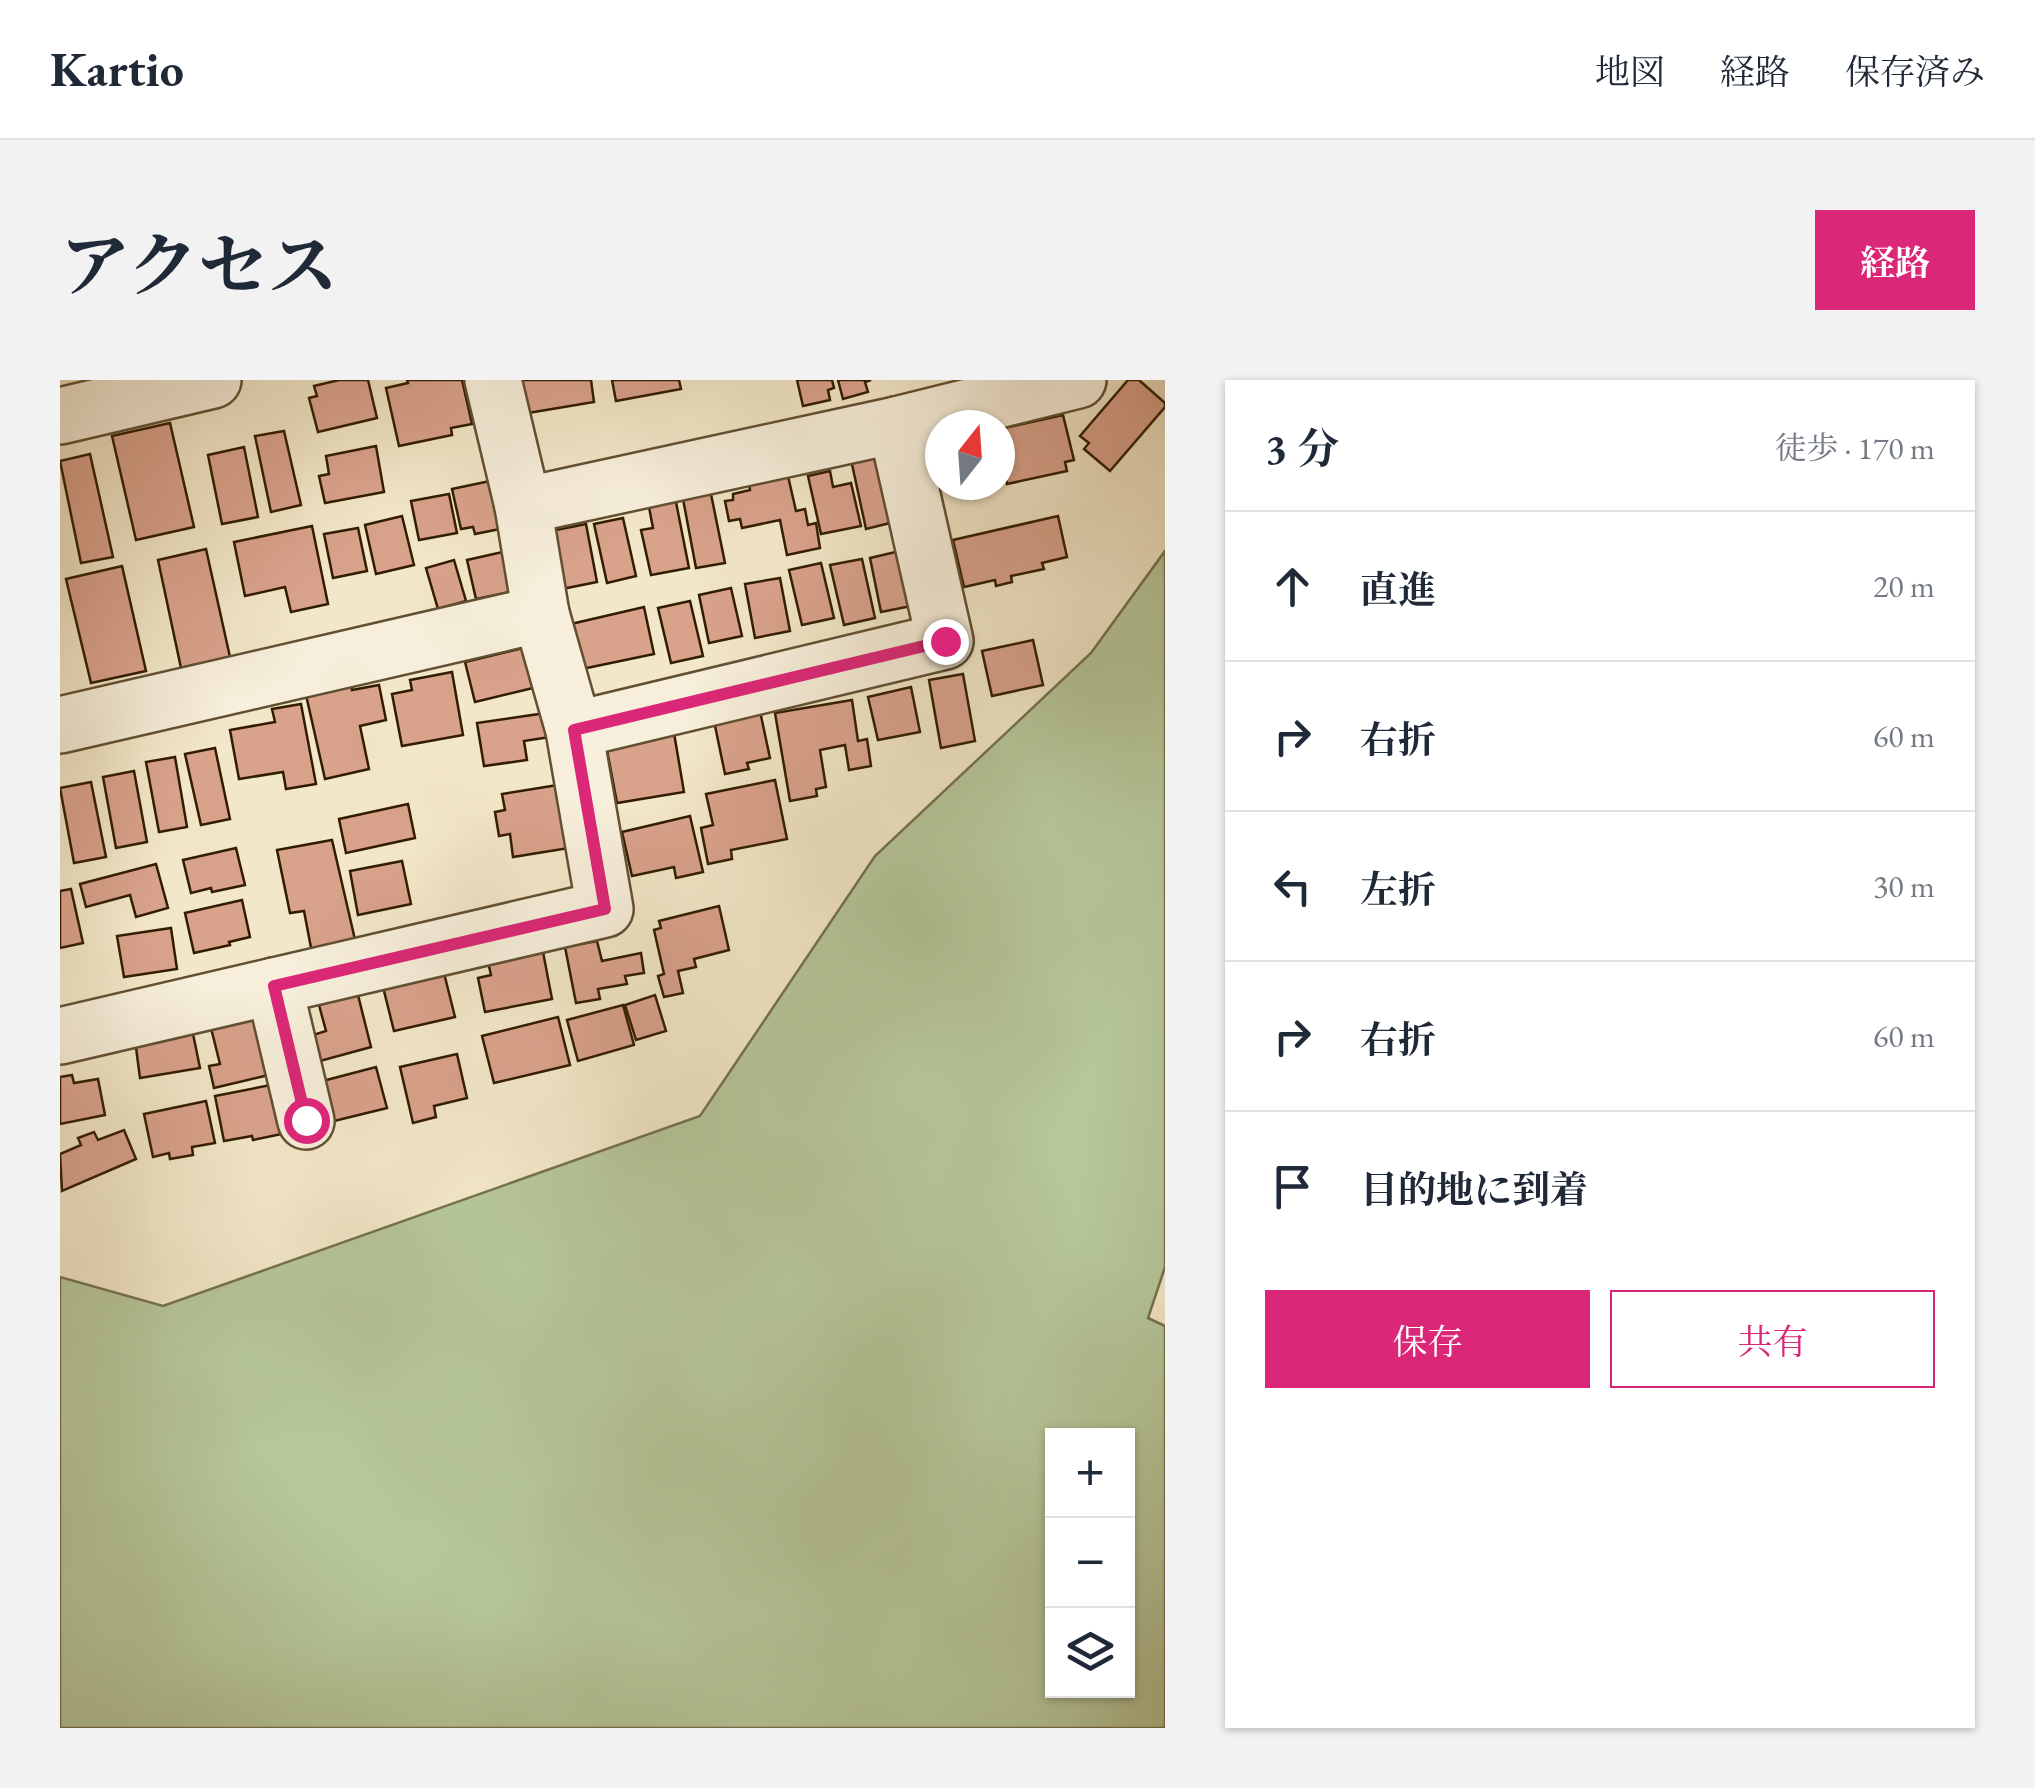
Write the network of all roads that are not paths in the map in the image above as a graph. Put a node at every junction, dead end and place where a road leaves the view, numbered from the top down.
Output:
1 (212, 380) edge
2 (493, 380) edge
3 (1078, 380) edge
4 (60, 416) edge
5 (896, 425) junction
6 (523, 506) junction
7 (541, 614) junction
8 (60, 725) edge
9 (574, 730) junction
10 (274, 986) junction
11 (60, 1036) edge
12 (306, 1120) dead end

1 - 4 street
2 - 6 street
3 - 5 street
5 - 6 street
5 - 9 street
6 - 7 street
7 - 8 street
7 - 9 street
9 - 10 street
10 - 11 street
10 - 12 street

